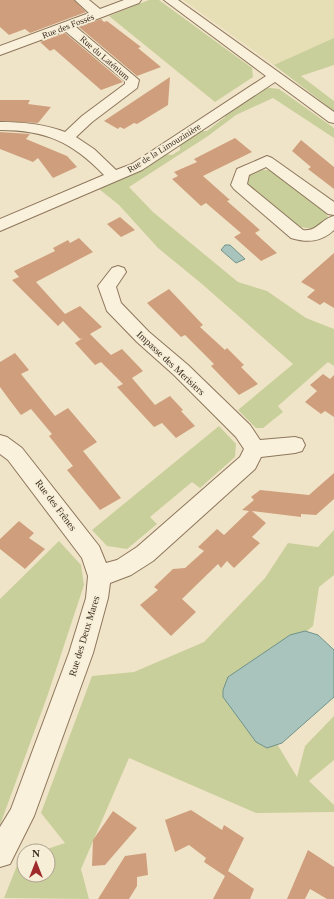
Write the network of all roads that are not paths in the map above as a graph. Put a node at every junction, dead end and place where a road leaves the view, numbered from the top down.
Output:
1 (81, 0) edge
2 (136, 0) edge
3 (170, 0) edge
4 (98, 14) junction
5 (67, 26) junction
6 (0, 51) edge
7 (276, 76) junction
8 (334, 119) edge
9 (0, 126) edge
10 (68, 137) junction
11 (114, 177) junction
12 (334, 210) edge
13 (334, 221) edge
14 (0, 225) edge
15 (118, 272) dead end
16 (0, 443) edge
17 (295, 445) dead end
18 (254, 449) junction
19 (99, 576) junction
20 (0, 854) edge

1 - 4 street
2 - 4 street, Rue des Fossés
3 - 7 street
4 - 5 street, Rue des Fossés
5 - 6 street, Rue des Fossés
5 - 10 street, Rue du Laténium
7 - 8 street
7 - 11 street, Rue de la Limouzinière
9 - 10 street
10 - 11 street
11 - 14 street, Rue de la Limouzinière
12 - 13 street
15 - 18 street, Impasse des Merisiers
16 - 19 street, Rue des Frênes
17 - 18 street
18 - 19 street
19 - 20 street, Rue des Deux Mares

